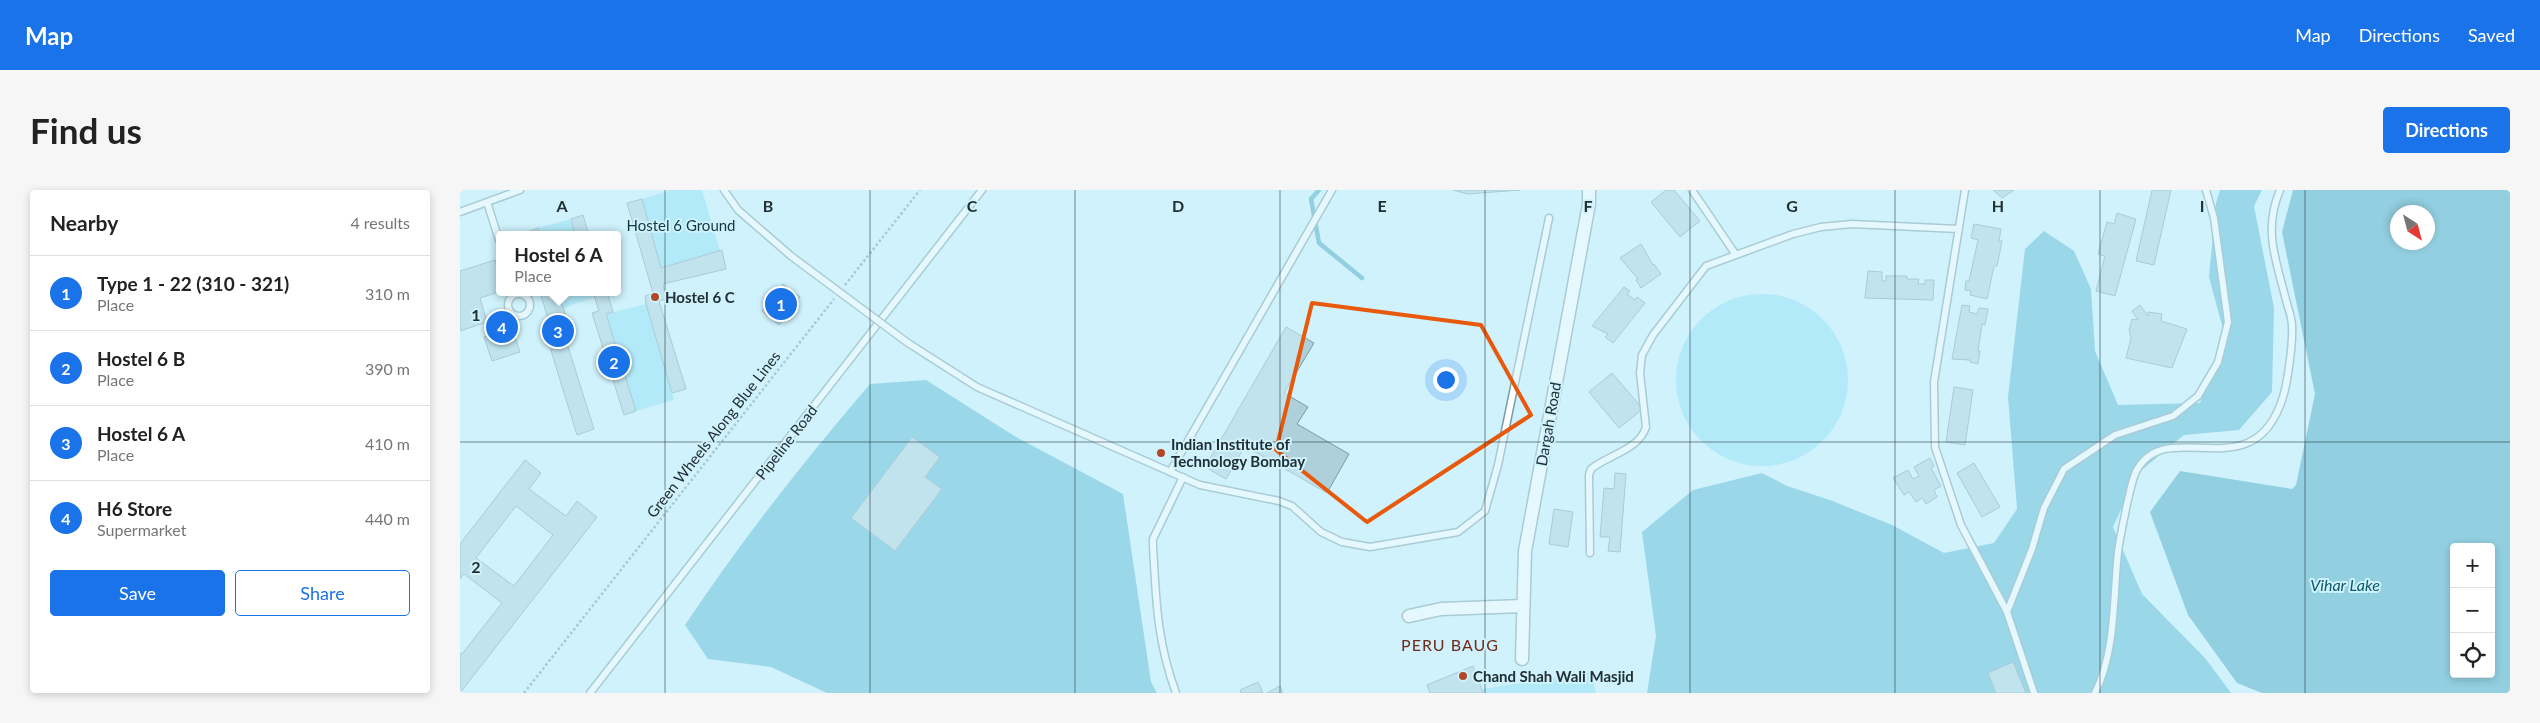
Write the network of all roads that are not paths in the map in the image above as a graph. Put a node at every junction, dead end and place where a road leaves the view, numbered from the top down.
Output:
1 (520, 190) edge
2 (724, 190) edge
3 (982, 190) edge
4 (1332, 190) edge
5 (1589, 190) edge
6 (1692, 190) edge
7 (1965, 190) edge
8 (2206, 190) edge
9 (2280, 190) edge
10 (486, 202) junction
11 (460, 212) edge
12 (1549, 218) dead end
13 (1959, 229) junction
14 (496, 231) edge
15 (1736, 255) junction
16 (1170, 472) junction
17 (1183, 477) junction
18 (1590, 553) dead end
19 (1523, 606) junction
20 (2007, 612) junction
21 (1409, 616) dead end
22 (1522, 659) dead end
23 (590, 693) edge
24 (1176, 693) edge
25 (2034, 693) edge
26 (2095, 693) edge

1 - 10 lane
2 - 16 lane, bridge
3 - 23 lane, Pipeline Road
4 - 16 lane
5 - 19 street, Dargah Road
6 - 15 lane
7 - 13 lane
8 - 20 lane
9 - 26 lane
10 - 11 lane
10 - 14 lane
12 - 17 lane
13 - 15 lane
13 - 20 lane
15 - 18 lane
16 - 17 lane
17 - 24 lane
19 - 21 street
19 - 22 street, Dargah Road
20 - 25 lane

